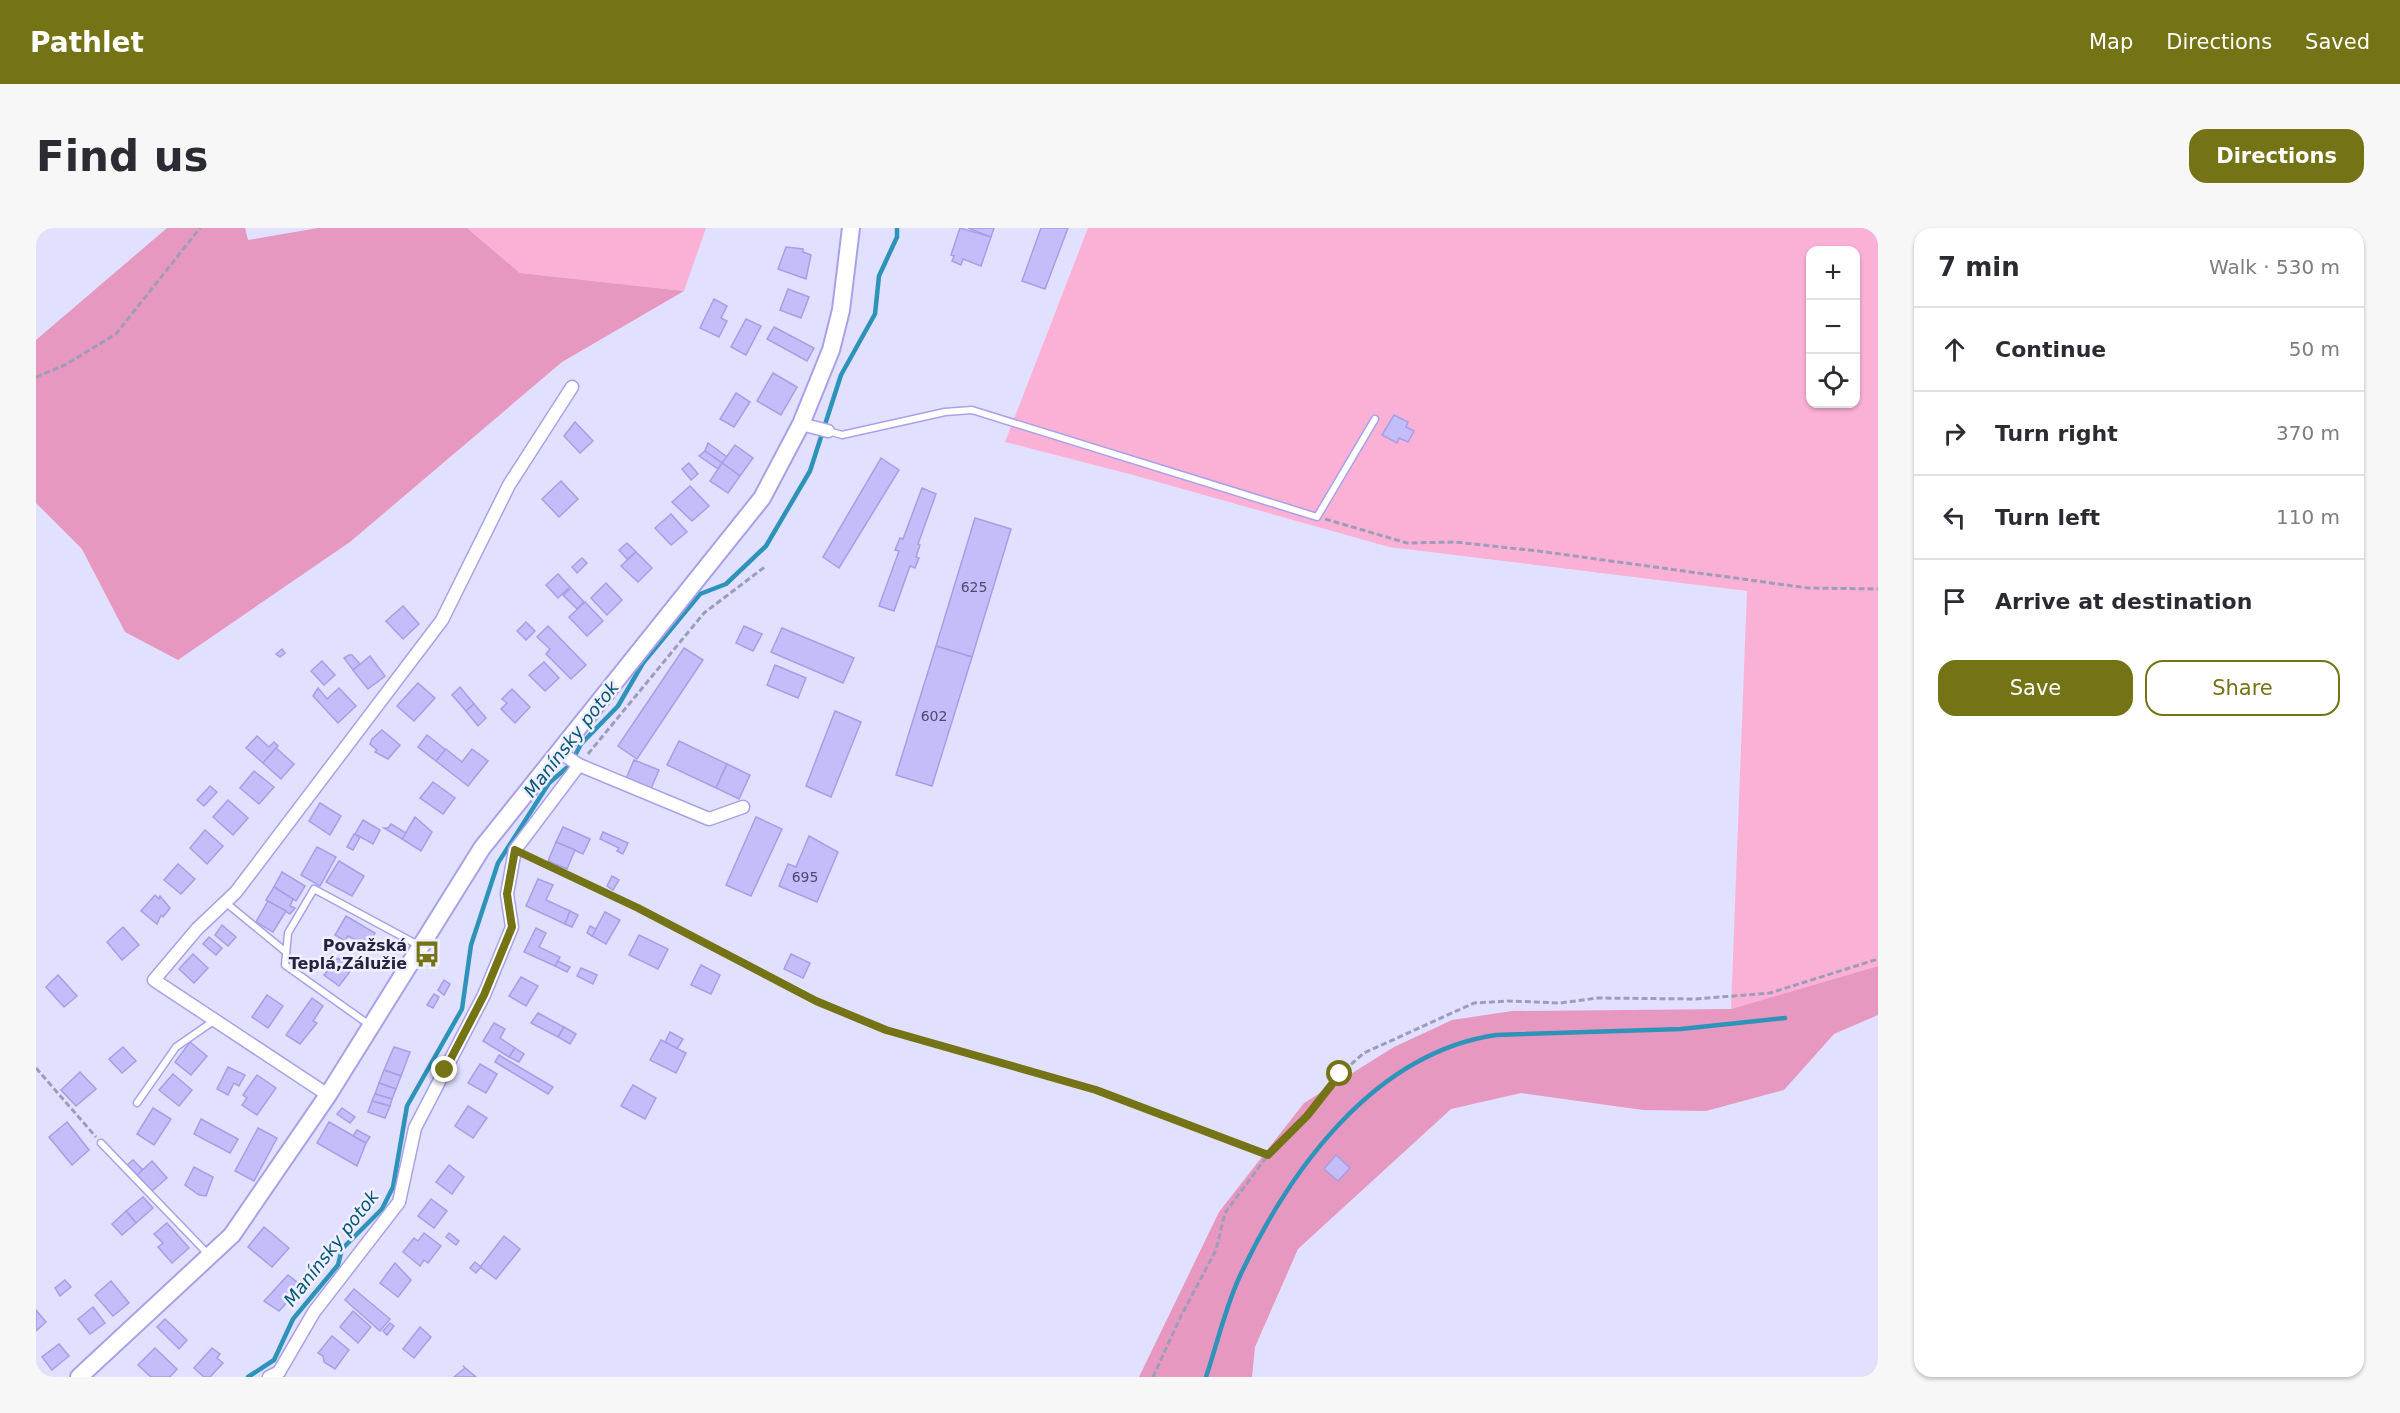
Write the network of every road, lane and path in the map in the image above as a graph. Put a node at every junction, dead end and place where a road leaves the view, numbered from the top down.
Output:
1 (200, 228) edge
2 (850, 228) edge
3 (36, 377) edge
4 (572, 387) dead end
5 (1375, 419) dead end
6 (816, 428) junction
7 (1317, 517) junction
8 (765, 566) dead end
9 (1878, 588) edge
10 (558, 751) junction
11 (579, 765) junction
12 (743, 807) dead end
13 (515, 850) junction
14 (225, 902) junction
15 (421, 947) junction
16 (286, 952) junction
17 (1878, 959) edge
18 (215, 1020) junction
19 (371, 1026) junction
20 (36, 1068) edge
21 (328, 1095) junction
22 (137, 1103) dead end
23 (101, 1143) joint
24 (1268, 1155) junction
25 (210, 1256) junction
26 (79, 1377) edge
27 (269, 1377) edge
28 (1153, 1377) edge

1 - 3 path
2 - 6 street
4 - 14 street
5 - 7 lane
6 - 7 lane
6 - 10 street
7 - 9 path
8 - 11 path
10 - 11 street
10 - 15 street
11 - 12 street
11 - 13 street
13 - 24 path
13 - 27 street
14 - 16 lane
14 - 18 street
15 - 16 lane
15 - 19 street
16 - 19 lane
17 - 24 path
18 - 21 street
18 - 22 lane
19 - 21 street
20 - 23 path
21 - 25 street
23 - 25 lane
24 - 28 path
25 - 26 street

